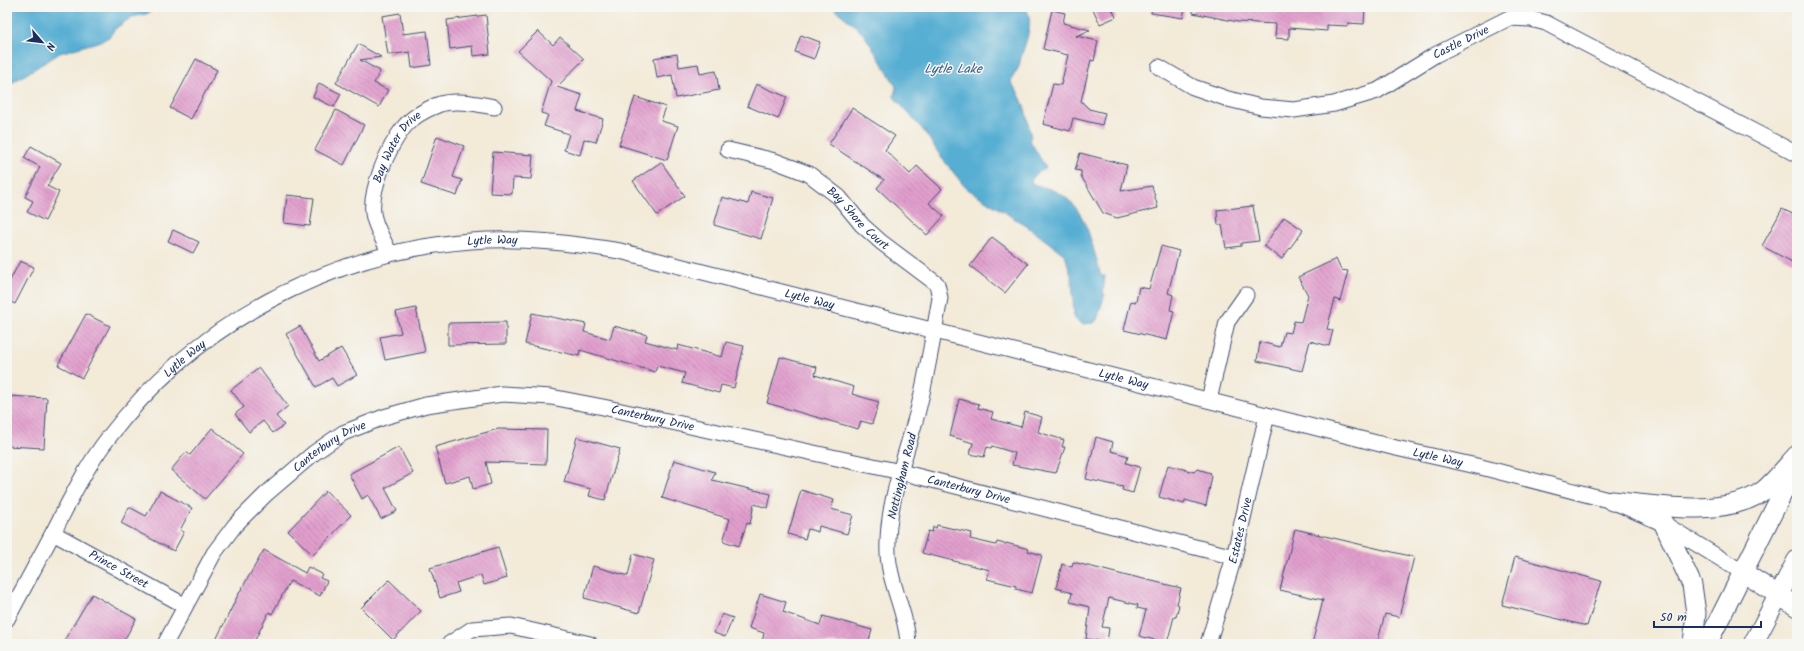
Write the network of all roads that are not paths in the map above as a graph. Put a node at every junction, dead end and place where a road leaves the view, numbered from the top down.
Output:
1 (1159, 67) dead end
2 (494, 107) dead end
3 (728, 150) dead end
4 (1797, 154) edge
5 (390, 254) junction
6 (1246, 295) dead end
7 (934, 332) junction
8 (1209, 400) junction
9 (1267, 415) junction
10 (1797, 455) edge
11 (1797, 464) edge
12 (901, 472) junction
13 (1612, 501) junction
14 (1664, 524) junction
15 (53, 533) junction
16 (1234, 557) junction
17 (1797, 560) edge
18 (1744, 573) junction
19 (1779, 594) junction
20 (184, 605) junction
21 (1797, 607) edge
22 (7, 619) edge
23 (165, 644) edge
24 (449, 644) edge
25 (590, 644) edge
26 (908, 644) edge
27 (1208, 644) edge
28 (1693, 644) edge
29 (1708, 644) edge
30 (1753, 644) edge

1 - 4 street, Castle Drive
2 - 5 street, Bay Water Drive
3 - 7 street, Bay Shore Court
5 - 7 street, Lytle Way
5 - 15 street, Lytle Way
6 - 8 street
7 - 8 street, Lytle Way
7 - 12 street, Nottingham Road
8 - 9 street, Lytle Way
9 - 13 street, Lytle Way
9 - 16 street, Estates Drive
10 - 13 main road
11 - 18 main road
12 - 16 street, Canterbury Drive
12 - 20 street, Canterbury Drive
12 - 26 street, Nottingham Road
13 - 14 street, Lytle Way
14 - 18 street, Lytle Way
14 - 28 main road
15 - 20 street, Prince Street
15 - 22 street, Lytle Way
16 - 27 street, Estates Drive
17 - 19 main road
18 - 19 main road
18 - 29 main road
19 - 21 main road
19 - 30 main road
20 - 23 street, Canterbury Drive
24 - 25 street

